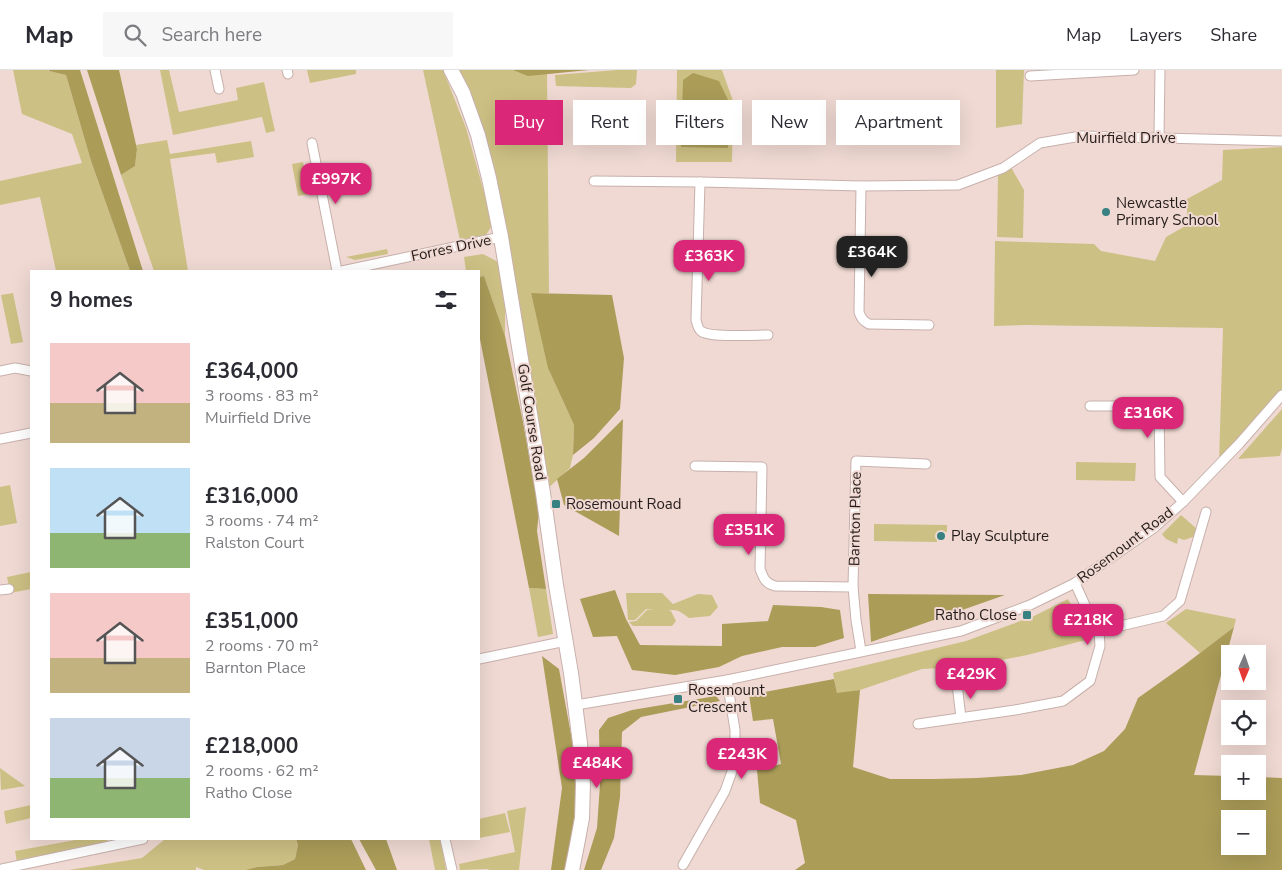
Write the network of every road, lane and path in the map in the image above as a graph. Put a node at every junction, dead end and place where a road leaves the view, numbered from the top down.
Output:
1 (215, 70) edge
2 (451, 70) edge
3 (1134, 70) edge
4 (1160, 70) edge
5 (1030, 76) dead end
6 (218, 89) dead end
7 (1159, 138) junction
8 (1282, 141) edge
9 (312, 142) dead end
10 (594, 181) dead end
11 (700, 182) junction
12 (862, 186) junction
13 (501, 237) junction
14 (337, 270) edge
15 (347, 270) edge
16 (929, 325) dead end
17 (768, 335) dead end
18 (0, 371) edge
19 (30, 371) edge
20 (1282, 395) edge
21 (1090, 406) dead end
22 (30, 433) edge
23 (0, 439) edge
24 (926, 464) dead end
25 (695, 466) dead end
26 (1183, 502) junction
27 (1206, 512) dead end
28 (1075, 583) junction
29 (853, 587) junction
30 (1099, 631) junction
31 (566, 641) junction
32 (861, 651) junction
33 (480, 658) edge
34 (727, 680) junction
35 (957, 684) dead end
36 (576, 705) junction
37 (961, 718) junction
38 (918, 724) dead end
39 (138, 840) edge
40 (445, 840) edge
41 (682, 865) dead end
42 (1, 866) edge
43 (452, 870) edge
44 (572, 870) edge

1 - 6 street
2 - 13 street, Golf Course Road
3 - 5 street
4 - 7 street
7 - 8 street, Muirfield Drive
7 - 12 street, Muirfield Drive
9 - 14 street
10 - 11 street, Muirfield Drive
11 - 12 street, Muirfield Drive
11 - 17 street
12 - 16 street
13 - 15 street, Forres Drive
13 - 31 street, Golf Course Road
18 - 19 street
20 - 26 street, Rosemount Road
21 - 26 street
22 - 23 street
24 - 29 street, Barnton Place
25 - 29 street, Barnton Place
26 - 28 street, Rosemount Road
27 - 30 street
28 - 30 street
28 - 32 street, Rosemount Road
29 - 32 street, Barnton Place
30 - 37 street
31 - 33 street
31 - 36 street, Golf Course Road
32 - 34 street, Rosemount Road
34 - 36 street, Rosemount Road
34 - 41 street
35 - 37 street
36 - 44 street, Golf Course Road
37 - 38 street
39 - 42 street
40 - 43 street

